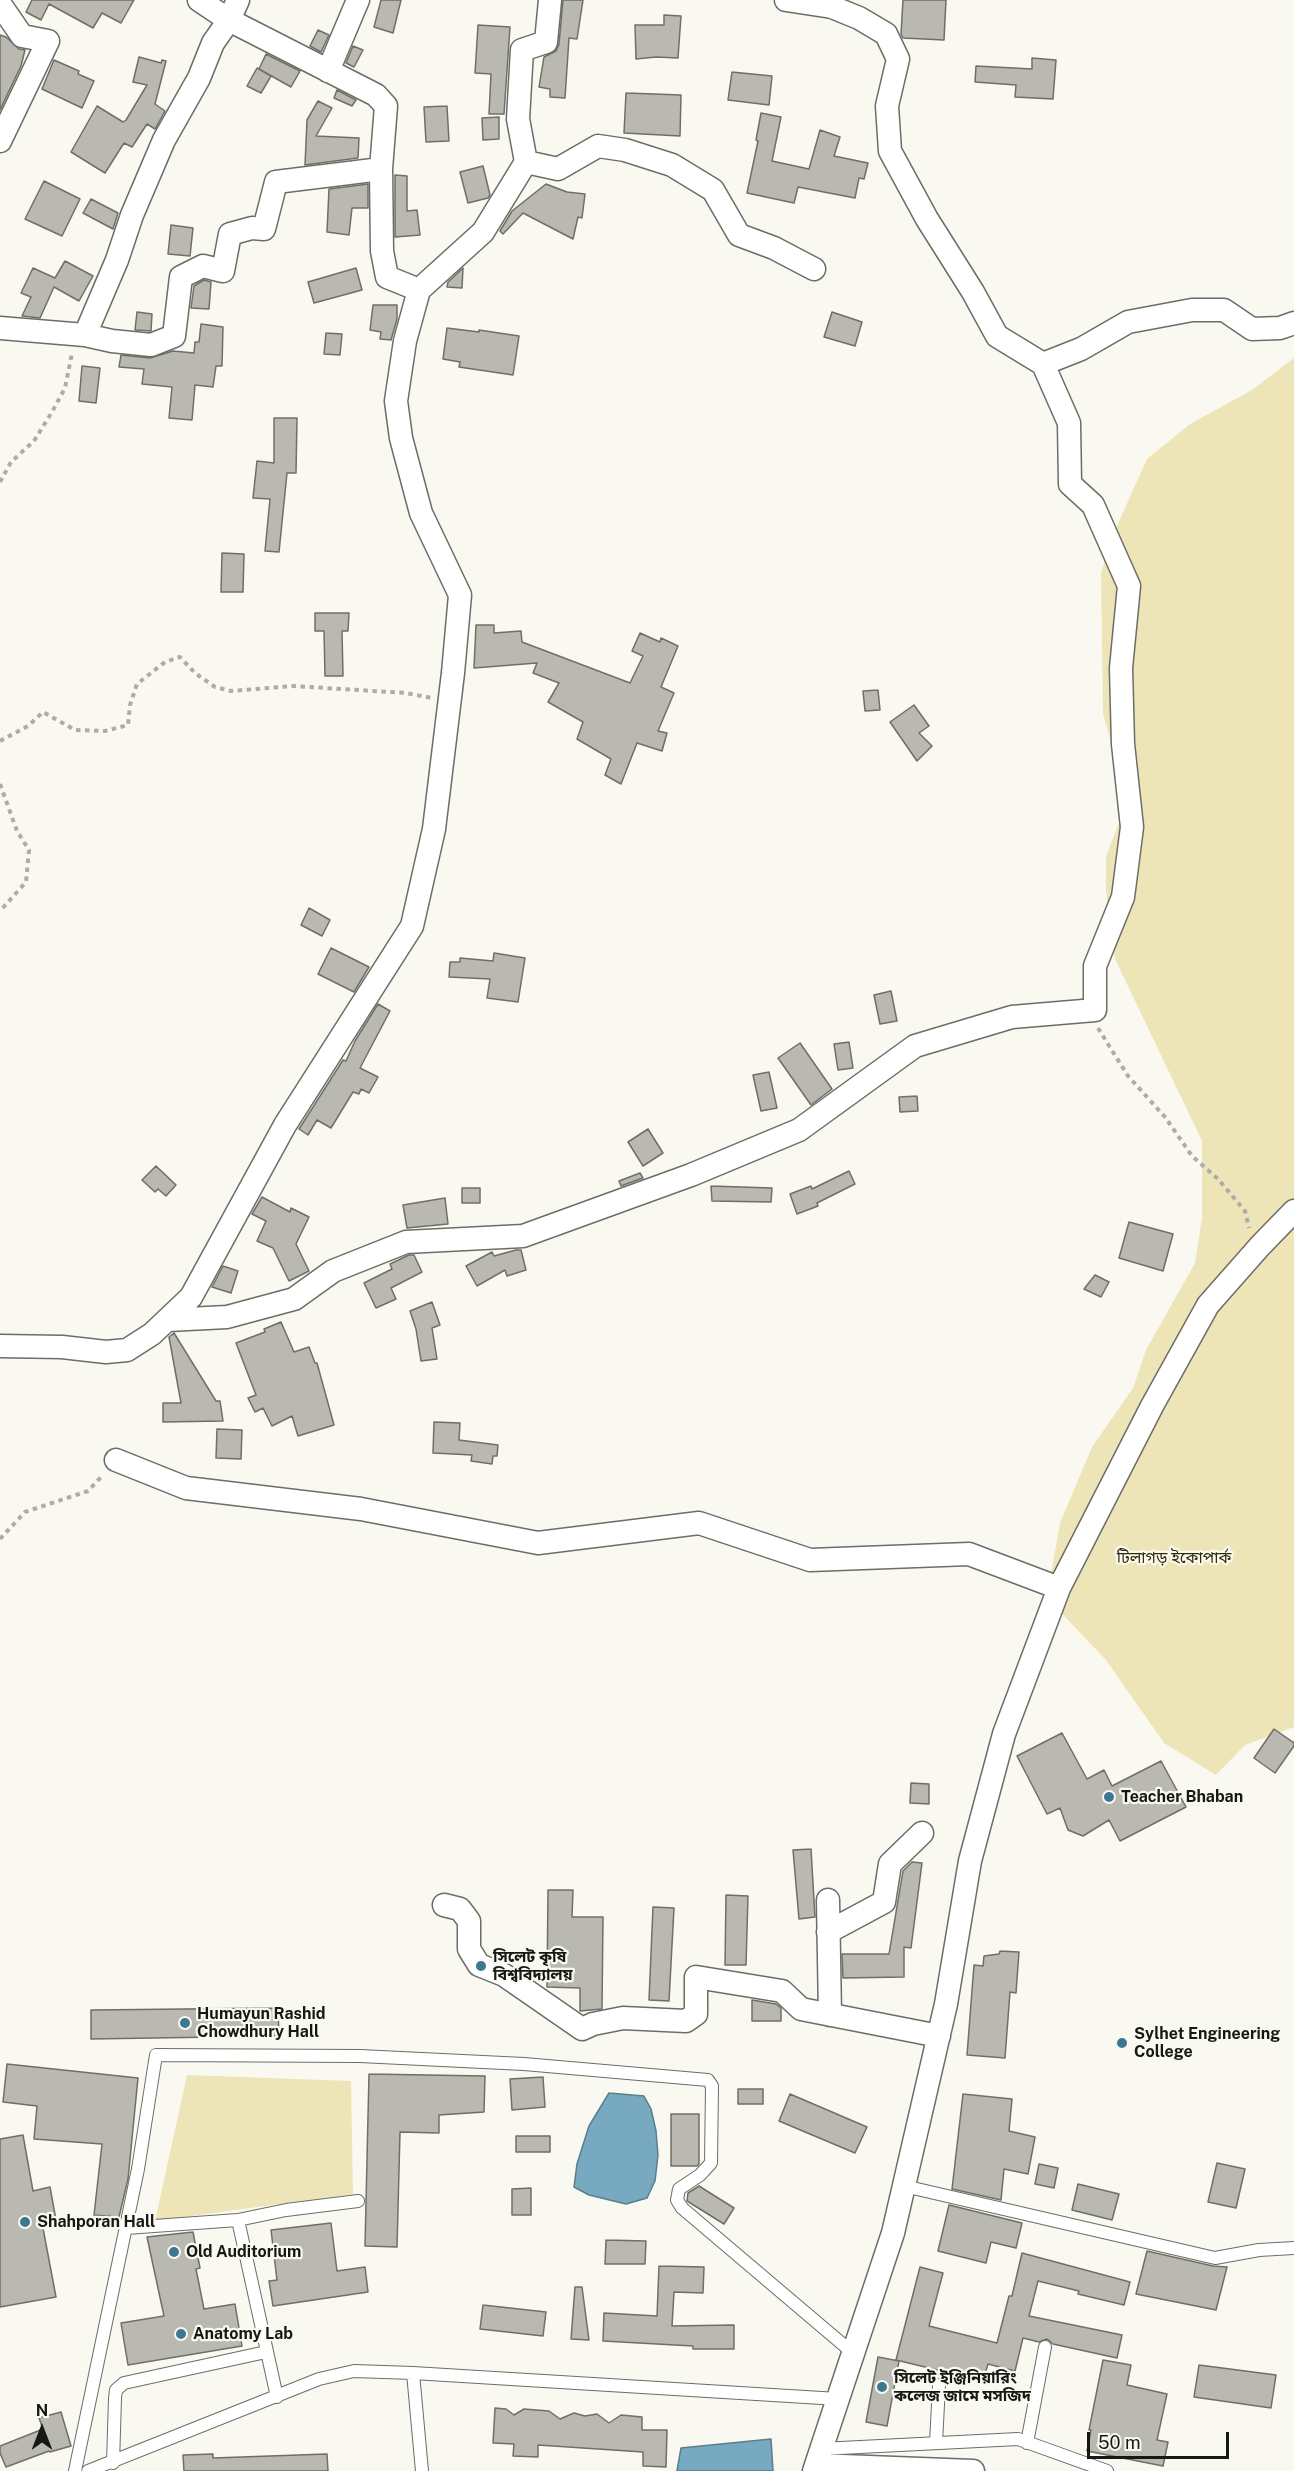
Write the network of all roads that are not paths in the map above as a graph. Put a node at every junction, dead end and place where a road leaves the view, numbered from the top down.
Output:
1 (199, 0) edge
2 (358, 0) edge
3 (550, 0) edge
4 (786, 0) edge
5 (0, 4) edge
6 (851, 8) edge
7 (233, 10) edge
8 (328, 71) junction
9 (0, 141) edge
10 (526, 162) junction
11 (381, 169) junction
12 (814, 269) dead end
13 (419, 290) junction
14 (1294, 323) edge
15 (0, 328) edge
16 (85, 335) junction
17 (1043, 364) junction
18 (1294, 1211) edge
19 (168, 1320) junction
20 (0, 1346) edge
21 (117, 1460) road end
22 (1059, 1588) junction
23 (922, 1833) dead end
24 (828, 1900) dead end
25 (444, 1905) dead end
26 (828, 1932) junction
27 (830, 2015) junction
28 (939, 2036) junction
29 (904, 2186) junction
30 (358, 2201) dead end
31 (238, 2220) junction
32 (126, 2228) junction
33 (1294, 2248) edge
34 (1045, 2347) dead end
35 (266, 2352) junction
36 (853, 2353) junction
37 (413, 2373) junction
38 (939, 2385) dead end
39 (277, 2397) junction
40 (838, 2399) junction
41 (936, 2443) junction
42 (1027, 2443) junction
43 (817, 2462) edge
44 (113, 2463) junction
45 (75, 2471) edge
46 (88, 2471) edge
47 (422, 2471) edge
48 (974, 2471) edge
49 (1107, 2471) edge

1 - 7 street
2 - 8 street
3 - 10 street
4 - 6 street
5 - 9 street
6 - 17 street
7 - 8 street
7 - 16 street
8 - 11 street
10 - 12 street
10 - 13 street
11 - 13 street
11 - 16 street
13 - 19 street
14 - 17 street
15 - 16 street
17 - 19 street
18 - 22 street
19 - 20 street
21 - 22 street
22 - 28 street
23 - 26 street
24 - 26 street
25 - 27 street
26 - 27 street
27 - 28 street
28 - 29 street
29 - 33 lane
29 - 36 street
30 - 31 lane
31 - 32 lane
31 - 35 lane
32 - 36 lane
32 - 45 lane
34 - 42 lane
35 - 39 lane
35 - 44 lane
36 - 40 street
37 - 39 lane
37 - 40 lane
37 - 47 lane
38 - 41 lane
39 - 44 lane
40 - 43 street
41 - 42 lane
41 - 43 lane
42 - 49 lane
43 - 48 street
44 - 46 lane

